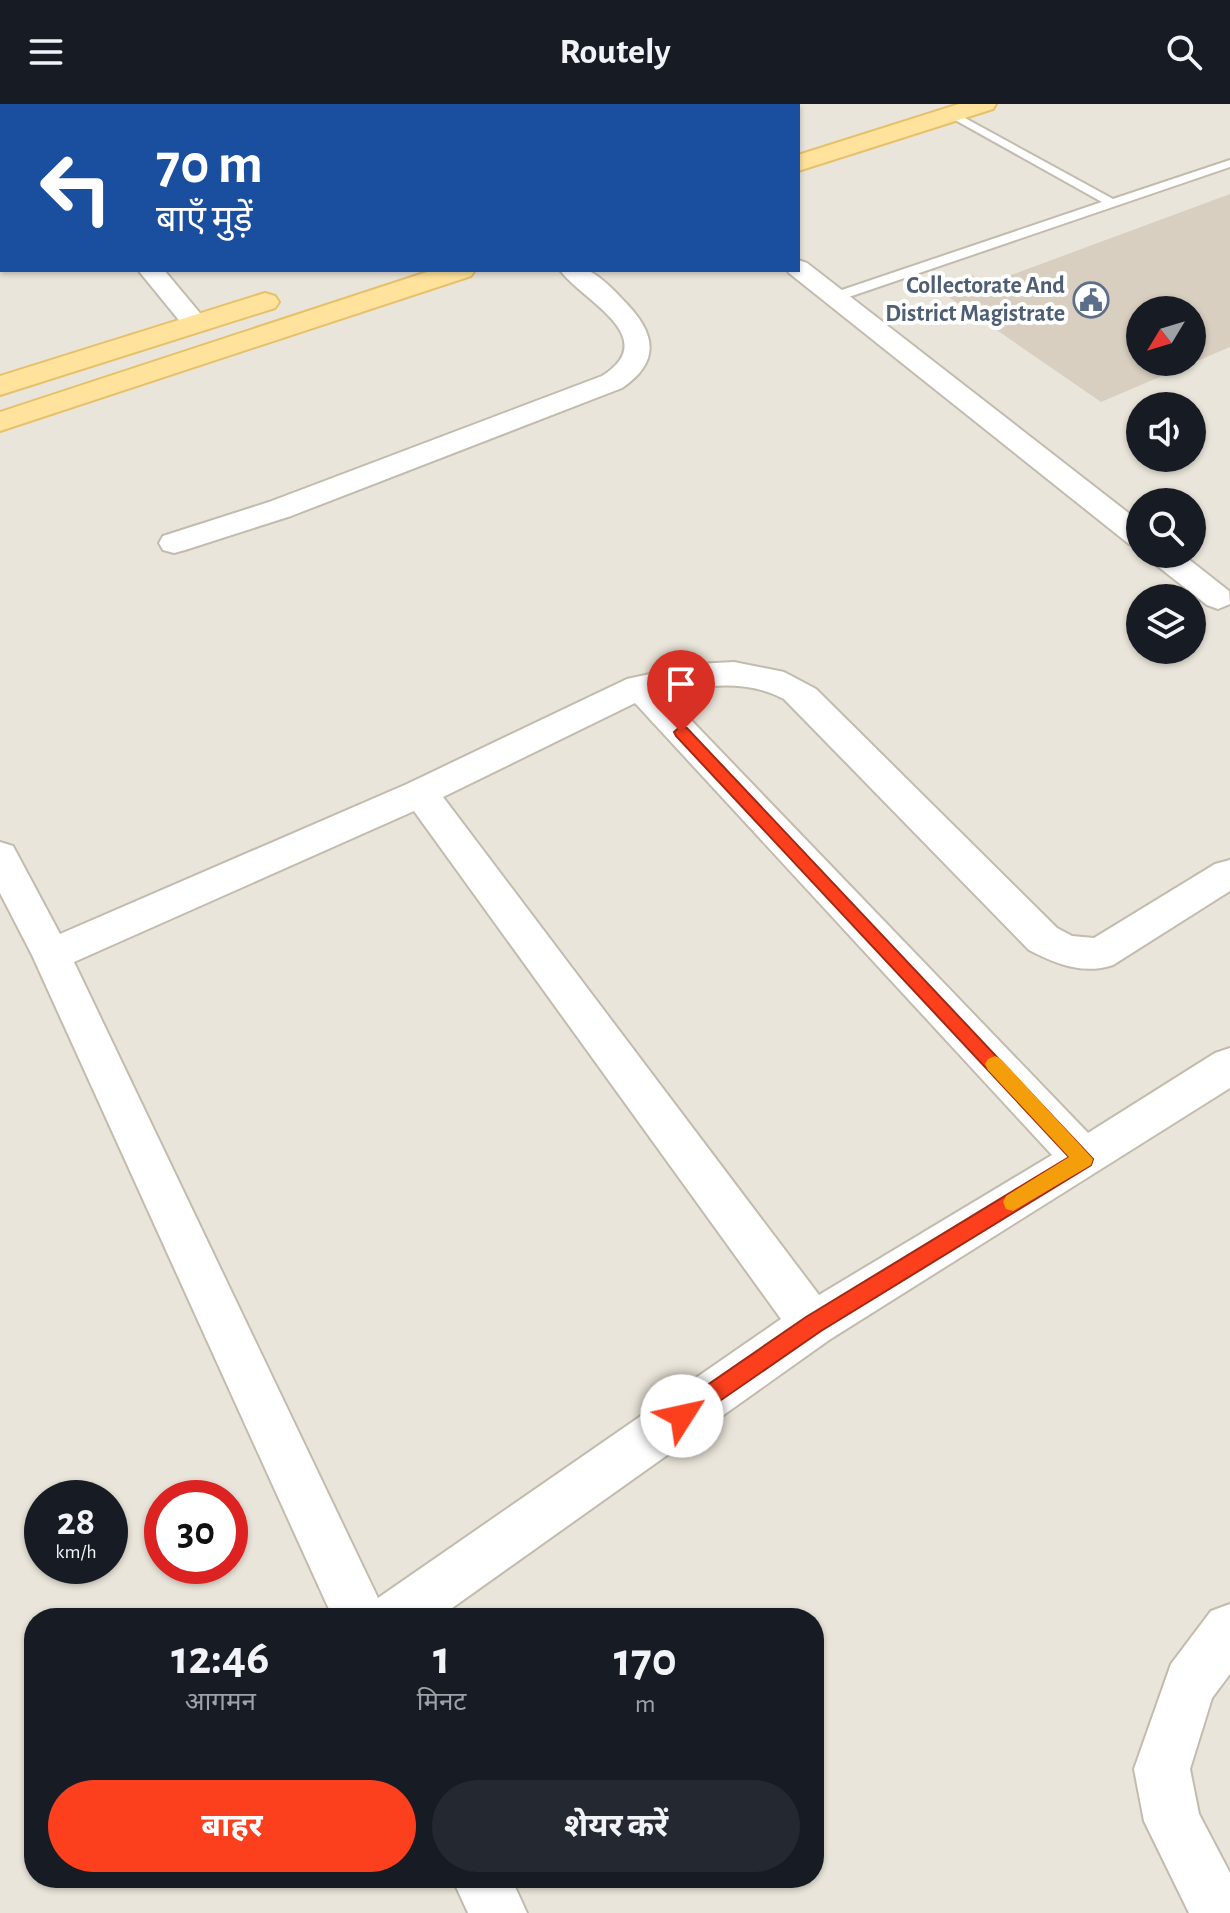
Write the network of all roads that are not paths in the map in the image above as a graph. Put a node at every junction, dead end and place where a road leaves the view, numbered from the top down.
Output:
1 (961, 108) edge
2 (800, 162) edge
3 (1230, 163) edge
4 (1112, 203) junction
5 (800, 270) edge
6 (153, 272) edge
7 (455, 272) edge
8 (575, 272) edge
9 (295, 292) dead end
10 (835, 297) junction
11 (196, 324) junction
12 (0, 386) edge
13 (0, 422) edge
14 (1126, 526) edge
15 (174, 543) dead end
16 (1180, 568) edge
17 (1218, 598) dead end
18 (639, 687) junction
19 (420, 793) junction
20 (0, 856) edge
21 (1228, 874) edge
22 (51, 955) junction
23 (1230, 1066) edge
24 (1084, 1159) junction
25 (813, 1324) junction
26 (355, 1608) edge
27 (408, 1608) edge
28 (1230, 1630) edge
29 (486, 1888) edge
30 (498, 1913) edge
31 (1220, 1913) edge

1 - 2 main road
1 - 4 lane
3 - 4 lane
4 - 10 lane
5 - 10 street
6 - 11 street
7 - 13 main road
8 - 15 street
9 - 11 main road
10 - 14 street
11 - 12 main road
16 - 17 street
18 - 19 street
18 - 21 street
18 - 24 street
19 - 22 street
19 - 25 street
20 - 22 street
22 - 26 street
23 - 24 street
24 - 25 street
25 - 27 street
28 - 31 street
29 - 30 street

